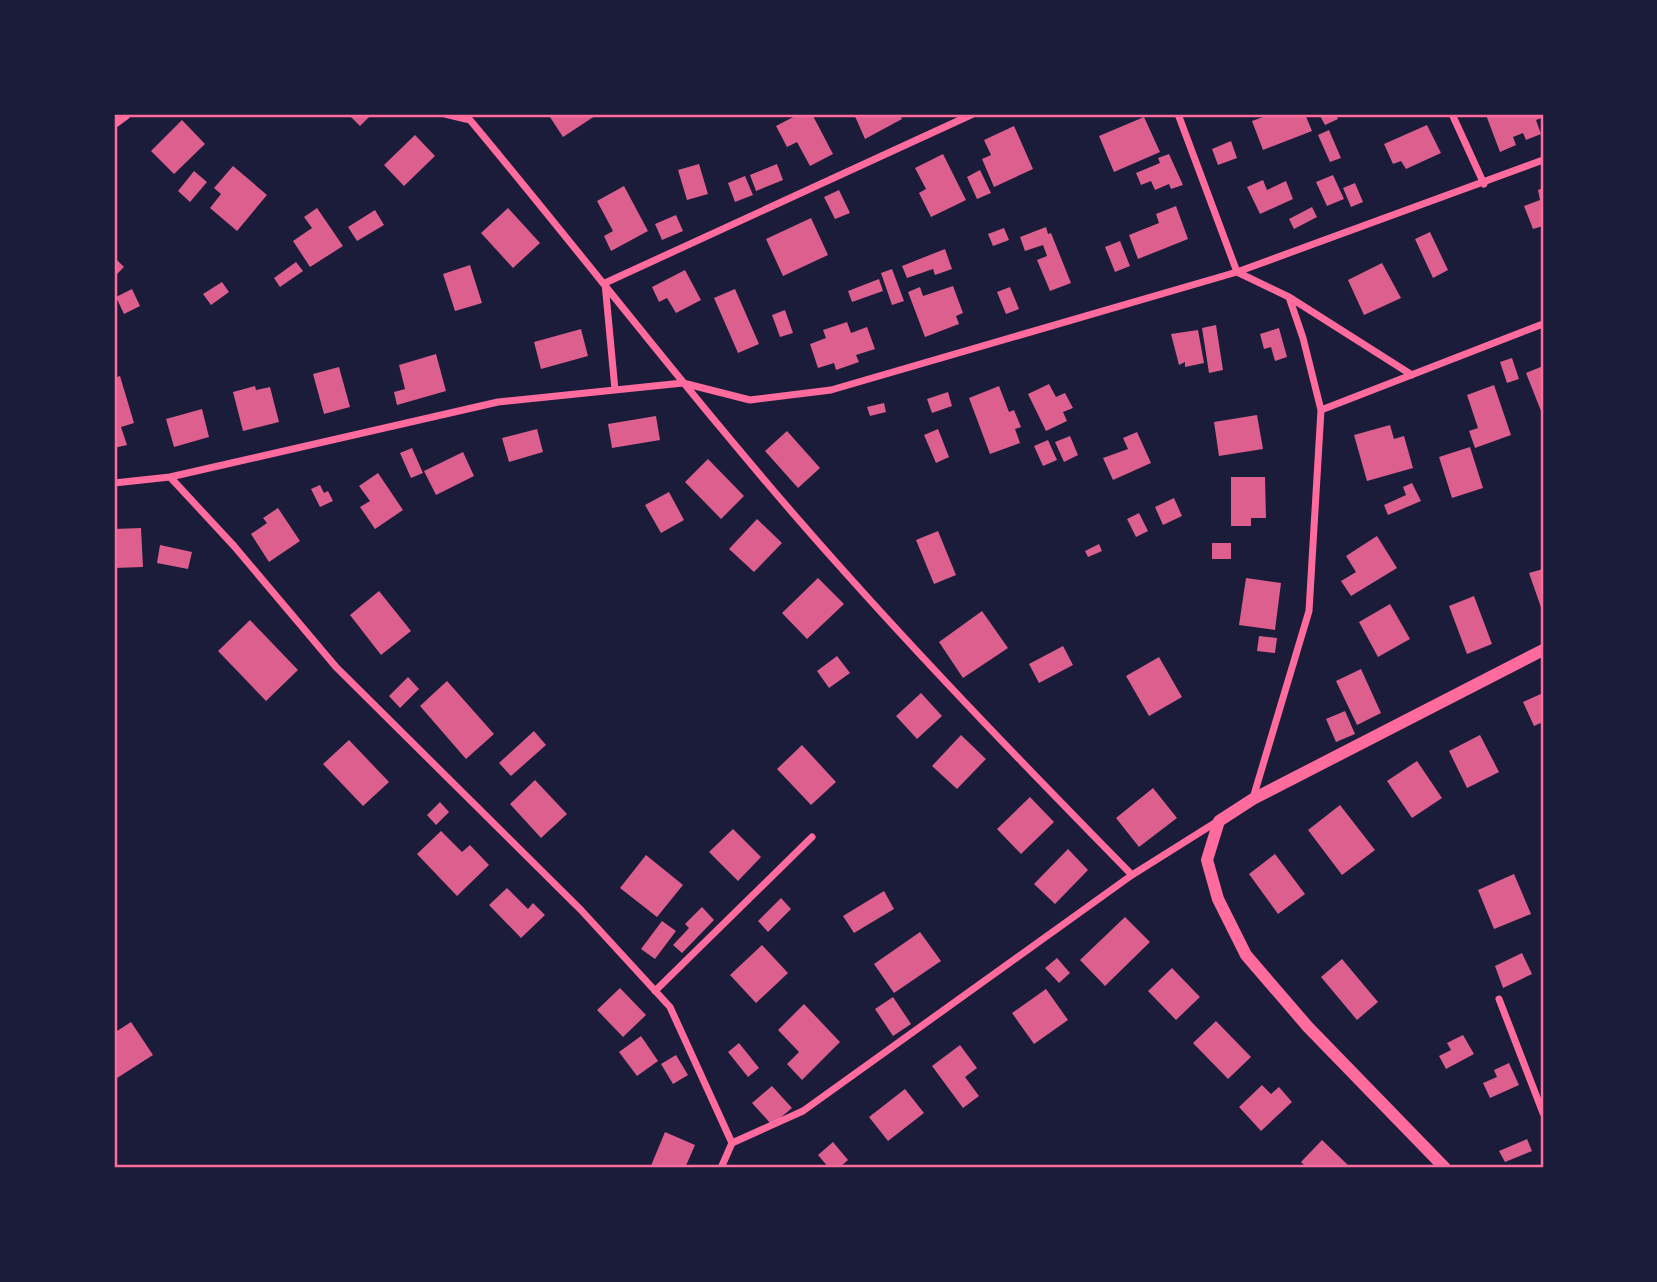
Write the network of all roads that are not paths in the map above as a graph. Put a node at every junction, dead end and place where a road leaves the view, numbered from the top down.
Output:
1 (125, 114) edge
2 (446, 114) edge
3 (480, 114) edge
4 (973, 114) edge
5 (1178, 114) edge
6 (1452, 114) edge
7 (470, 120) junction
8 (114, 122) edge
9 (1543, 160) edge
10 (1484, 184) junction
11 (1237, 272) junction
12 (605, 283) junction
13 (1289, 298) junction
14 (1543, 324) edge
15 (1412, 375) junction
16 (683, 383) junction
17 (615, 390) junction
18 (1321, 410) junction
19 (170, 477) junction
20 (114, 483) edge
21 (1543, 650) edge
22 (1252, 799) junction
23 (1219, 821) junction
24 (812, 837) dead end
25 (1132, 875) junction
26 (655, 991) junction
27 (1499, 999) dead end
28 (1543, 1113) edge
29 (732, 1143) junction
30 (721, 1168) edge
31 (1445, 1168) edge

1 - 8 street
2 - 7 street
3 - 7 street
4 - 12 street
5 - 11 street
6 - 10 street
7 - 12 street
9 - 10 street
10 - 11 street
11 - 13 street
11 - 16 street
12 - 16 street
12 - 17 street
13 - 15 street
13 - 18 street
14 - 15 street
15 - 18 street
16 - 17 street
16 - 25 street
17 - 19 street
18 - 22 street
19 - 20 street
19 - 26 street
21 - 22 street
22 - 23 street
23 - 25 street
23 - 31 street
24 - 26 street
25 - 29 street
26 - 29 street
27 - 28 street
29 - 30 street

